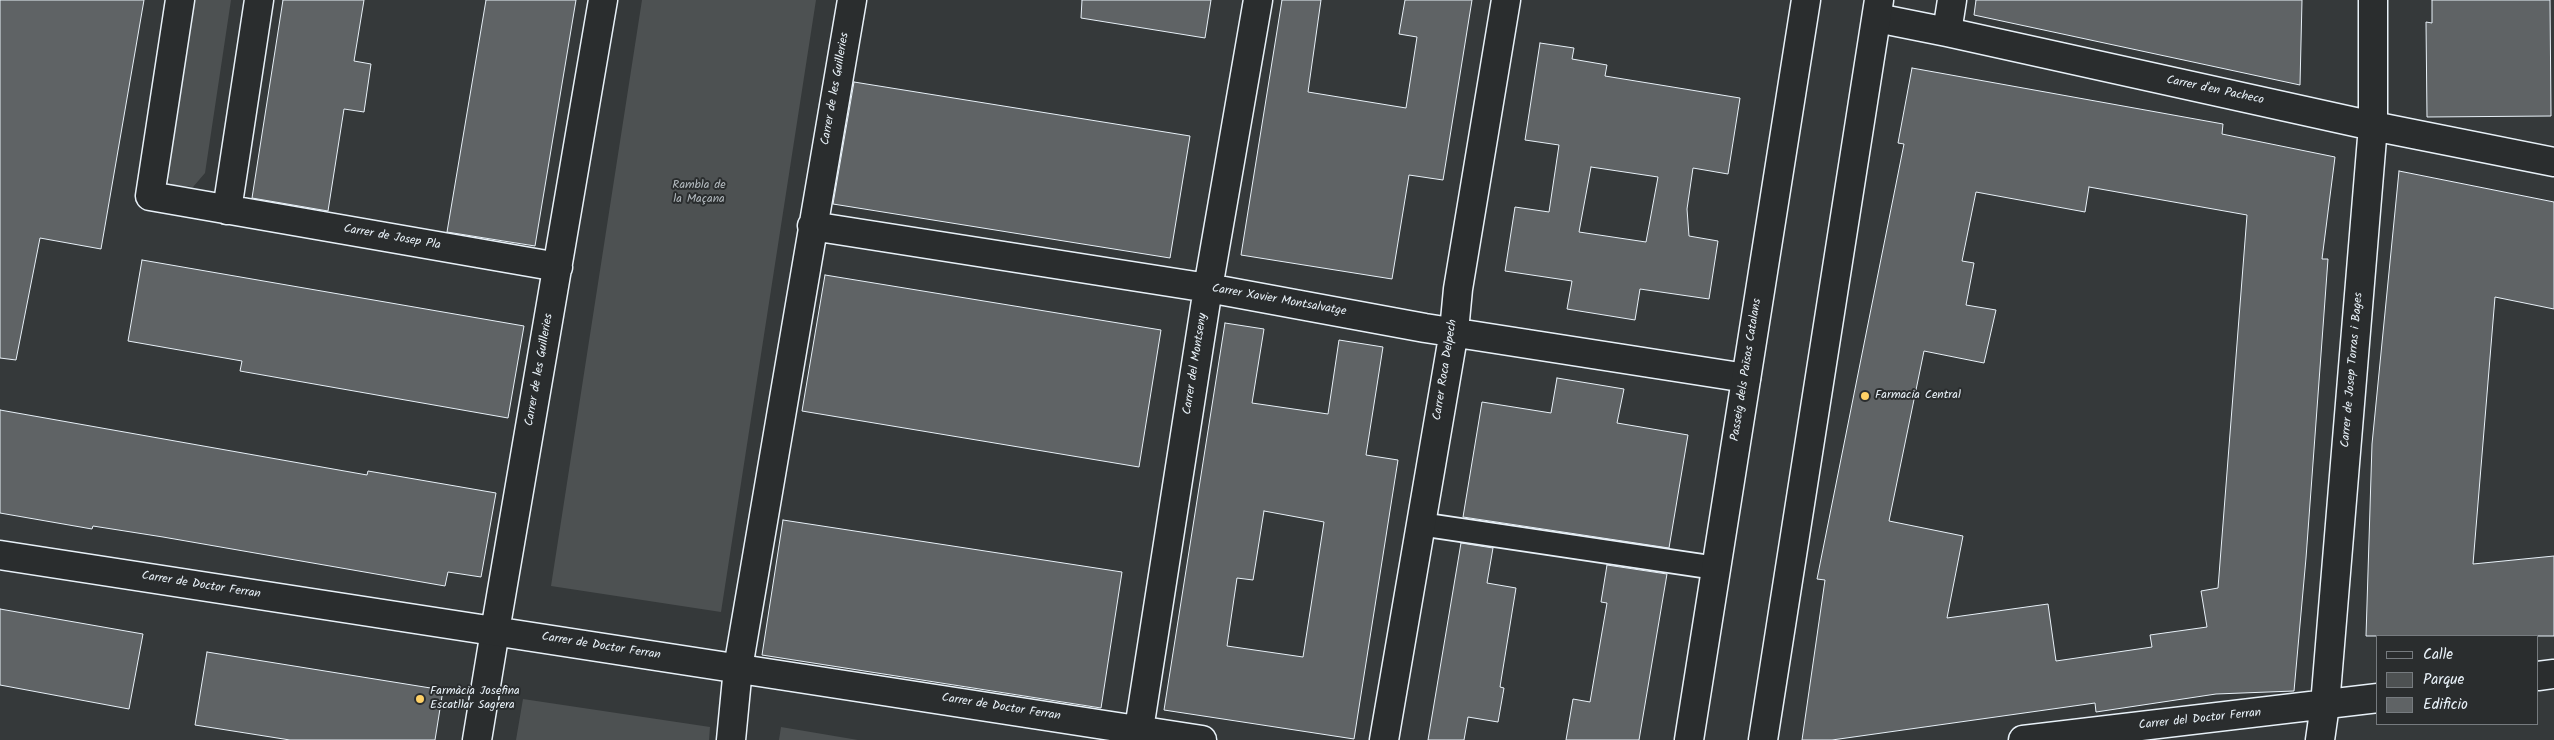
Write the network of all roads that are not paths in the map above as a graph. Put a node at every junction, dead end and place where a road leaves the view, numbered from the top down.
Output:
1 (180, 0) edge
2 (259, 0) edge
3 (603, 0) edge
4 (852, 0) edge
5 (1258, 0) edge
6 (1506, 0) edge
7 (1806, 0) edge
8 (1952, 0) edge
9 (2373, 0) edge
10 (1878, 9) edge
11 (1947, 32) junction
12 (2373, 126) junction
13 (2554, 162) edge
14 (227, 210) junction
15 (812, 226) junction
16 (558, 267) junction
17 (1208, 288) junction
18 (1454, 331) junction
19 (1746, 378) junction
20 (1420, 524) junction
21 (0, 555) edge
22 (1716, 568) junction
23 (495, 631) junction
24 (738, 668) junction
25 (2554, 674) edge
26 (2539, 676) edge
27 (2376, 698) edge
28 (2326, 706) junction
29 (1139, 729) junction
30 (477, 740) edge
31 (731, 740) edge
32 (1202, 740) edge
33 (1384, 740) edge
34 (1689, 740) edge
35 (1763, 740) edge
36 (2023, 740) edge
37 (2320, 740) edge

1 - 14 street, Carrer de Josep Pla
2 - 14 street
3 - 16 street, Carrer de les Guilleries
4 - 15 street, Carrer de les Guilleries
5 - 17 street, Carrer del Montseny
6 - 18 street, Carrer Roca Delpech
7 - 19 street, Passeig dels Països Catalans
8 - 11 street
9 - 12 street, Carrer de Josep Torras i Bages
10 - 11 street, Carrer d'en Pacheco
10 - 35 street
11 - 12 street, Carrer d'en Pacheco
12 - 13 street, Carrer d'en Pacheco
12 - 28 street, Carrer de Josep Torras i Bages
14 - 16 street, Carrer de Josep Pla
15 - 17 street, Carrer Xavier Montsalvatge
15 - 24 street, Carrer de les Guilleries
16 - 23 street, Carrer de les Guilleries
17 - 18 street, Carrer Xavier Montsalvatge
17 - 29 street, Carrer del Montseny
18 - 19 street, Carrer Xavier Montsalvatge
18 - 20 street, Carrer Roca Delpech
19 - 22 street, Passeig dels Països Catalans
20 - 22 lane
20 - 33 street, Carrer Roca Delpech
21 - 23 street, Carrer de Doctor Ferran
22 - 34 street, Passeig dels Països Catalans
23 - 24 street, Carrer de Doctor Ferran
23 - 30 street, Carrer de les Guilleries
24 - 29 street, Carrer de Doctor Ferran
24 - 31 street, Carrer de les Guilleries
25 - 26 street
27 - 28 street, Carrer del Doctor Ferran
28 - 36 street, Carrer del Doctor Ferran
28 - 37 street, Carrer de Josep Torras i Bages
29 - 32 street, Carrer de Doctor Ferran

